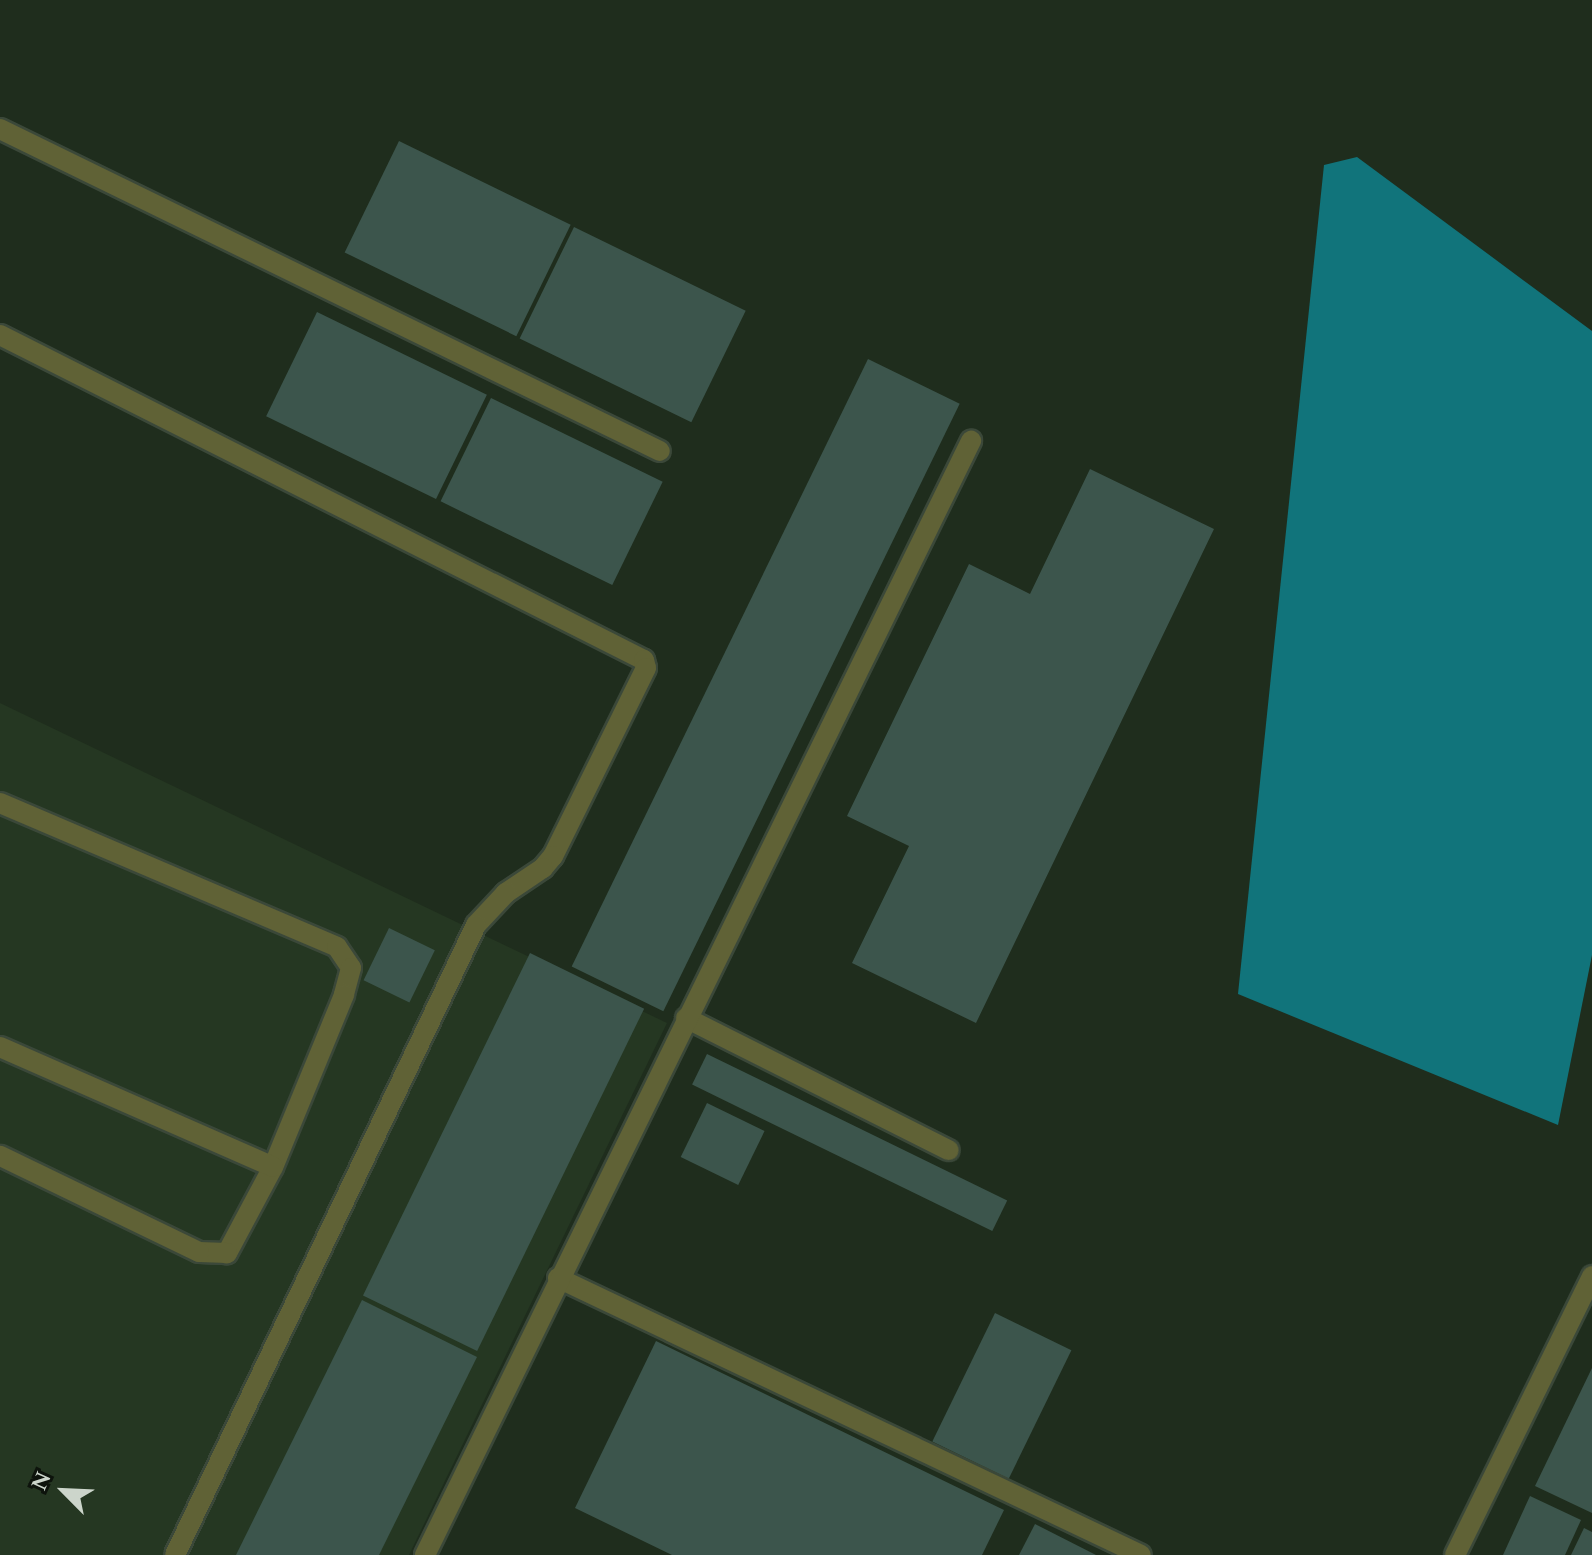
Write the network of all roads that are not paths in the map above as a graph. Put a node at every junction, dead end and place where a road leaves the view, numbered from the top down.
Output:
1 (0, 129) edge
2 (0, 335) edge
3 (971, 441) dead end
4 (660, 451) dead end
5 (0, 803) edge
6 (686, 1018) junction
7 (0, 1047) edge
8 (949, 1150) dead end
9 (0, 1156) edge
10 (273, 1167) junction
11 (1592, 1276) edge
12 (558, 1278) junction
13 (175, 1555) edge
14 (425, 1555) edge
15 (1141, 1555) edge
16 (1455, 1555) edge

1 - 4 lane
2 - 13 lane
3 - 6 lane
5 - 10 lane
6 - 8 lane
6 - 12 lane
7 - 10 lane
9 - 10 lane
11 - 16 lane
12 - 14 lane
12 - 15 lane

